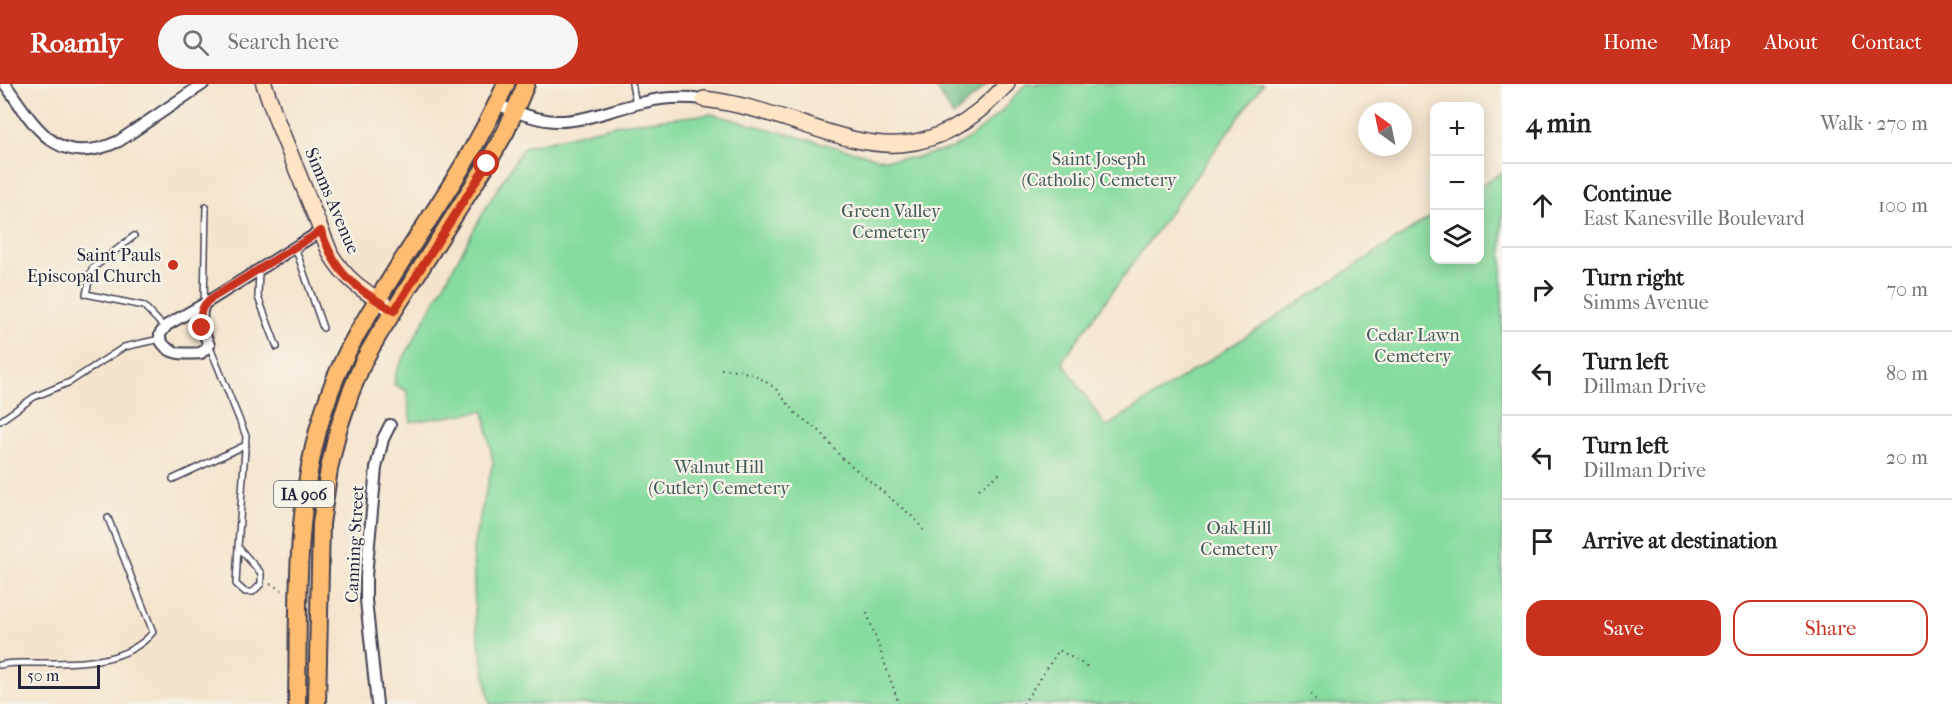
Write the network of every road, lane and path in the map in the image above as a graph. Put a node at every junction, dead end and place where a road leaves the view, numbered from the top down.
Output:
1 (5, 84) edge
2 (203, 84) edge
3 (264, 84) edge
4 (506, 84) edge
5 (526, 84) edge
6 (632, 84) edge
7 (1007, 84) edge
8 (704, 99) joint
9 (497, 104) junction
10 (636, 104) junction
11 (514, 112) junction
12 (206, 207) dead end
13 (321, 231) junction
14 (134, 236) dead end
15 (295, 247) junction
16 (259, 269) junction
17 (377, 300) junction
18 (204, 304) junction
19 (394, 311) junction
20 (164, 327) junction
21 (323, 328) dead end
22 (160, 339) junction
23 (209, 345) junction
24 (277, 347) dead end
25 (721, 369) dead end
26 (0, 421) edge
27 (390, 425) dead end
28 (246, 445) junction
29 (1000, 473) dead end
30 (173, 478) dead end
31 (979, 489) dead end
32 (108, 518) dead end
33 (925, 532) dead end
34 (238, 547) junction
35 (262, 580) junction
36 (289, 593) dead end
37 (867, 613) dead end
38 (0, 665) edge
39 (1088, 667) dead end
40 (1311, 694) dead end
41 (297, 704) edge
42 (317, 704) edge
43 (377, 704) edge
44 (899, 704) edge
45 (1023, 704) edge
46 (1318, 704) edge

1 - 2 street
3 - 13 street, Simms Avenue
4 - 9 main road, IA 906
5 - 11 main road, IA 906
6 - 10 lane
7 - 8 street
8 - 10 street
9 - 11 street
9 - 17 main road, IA 906
10 - 11 street
11 - 19 main road, IA 906
12 - 18 lane
13 - 15 street
13 - 17 street, Simms Avenue
14 - 20 lane
15 - 16 street
15 - 21 lane
16 - 18 street
16 - 24 lane
17 - 19 street, Simms Avenue
17 - 41 main road, IA 906
18 - 20 street
18 - 23 street
19 - 42 main road, IA 906
20 - 22 street
22 - 23 street
22 - 26 lane
23 - 28 lane
25 - 33 path
27 - 43 street, Canning Street
28 - 30 lane
28 - 34 lane
29 - 31 path
32 - 38 lane
34 - 35 lane
34 - 35 lane
35 - 36 path
37 - 44 path
39 - 45 path
40 - 46 path

